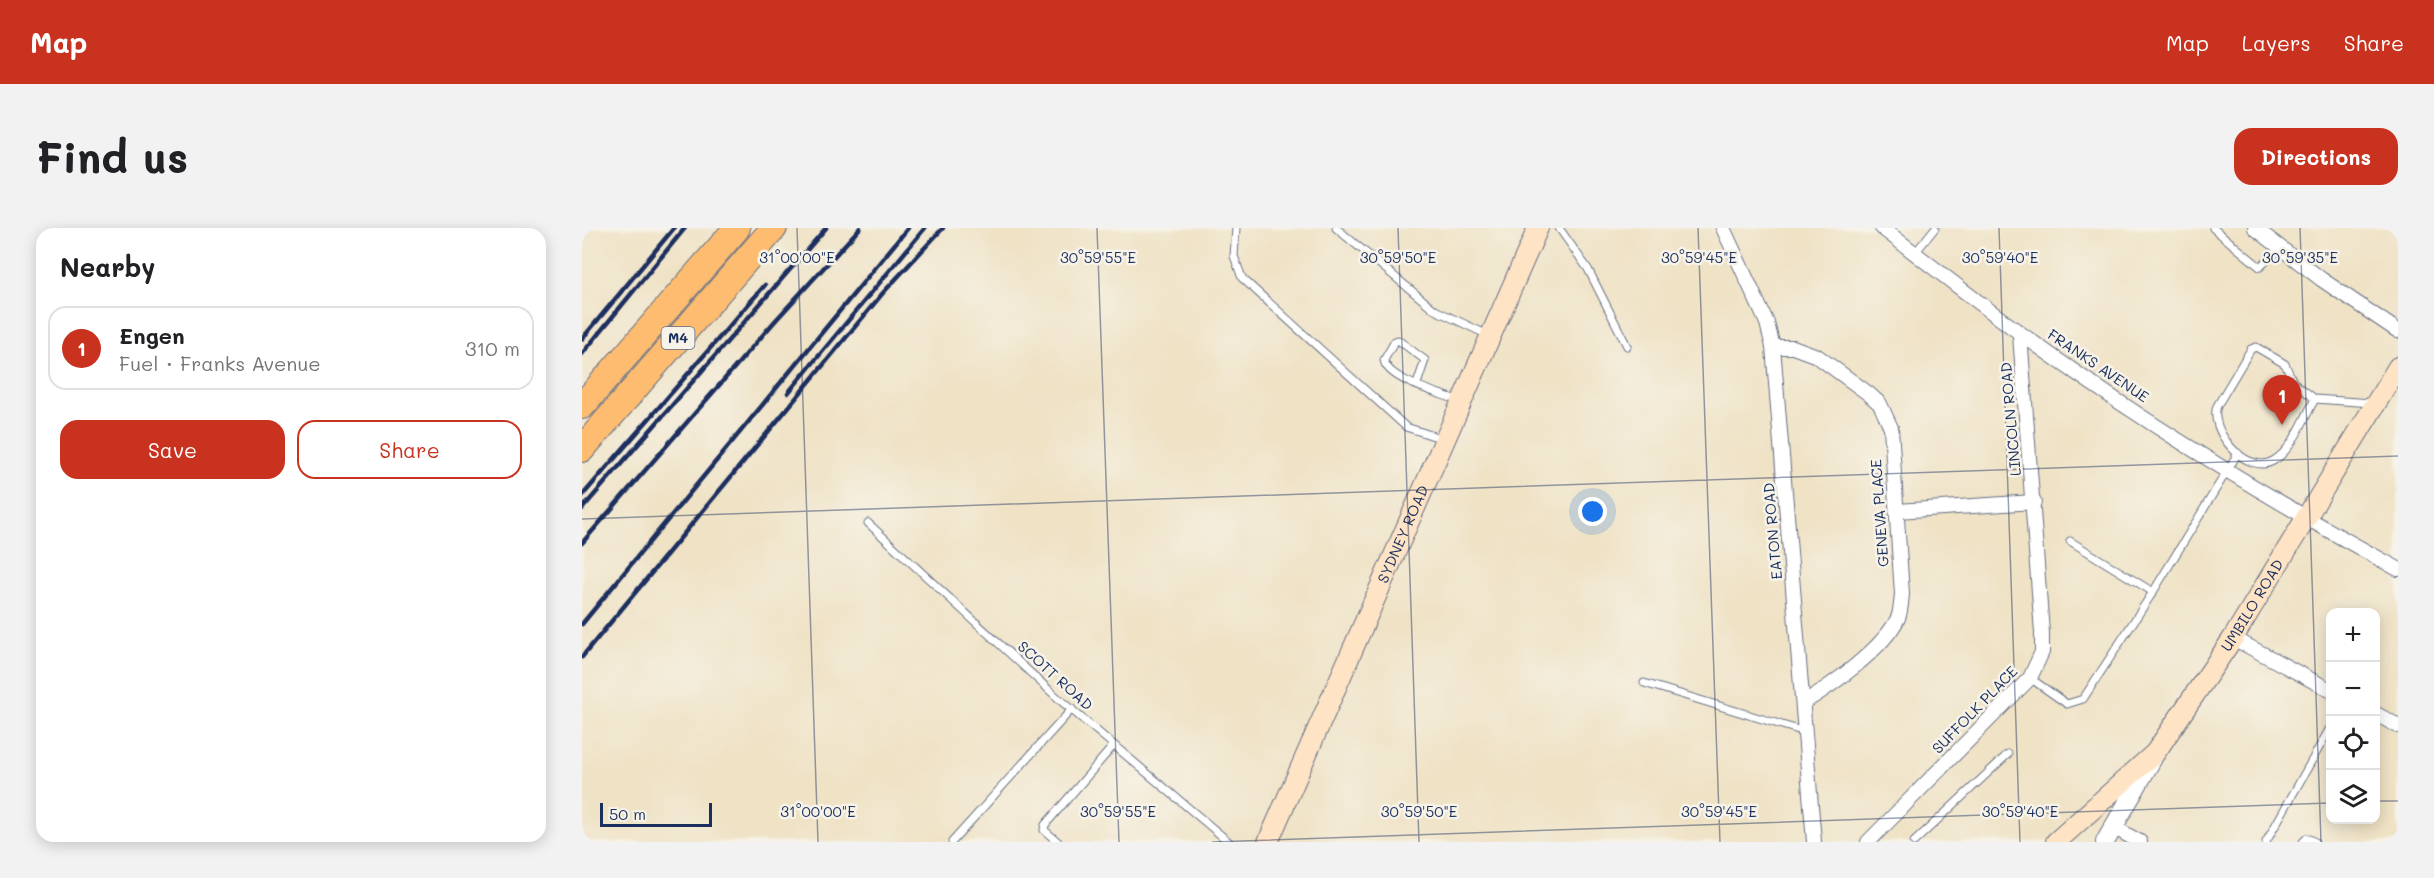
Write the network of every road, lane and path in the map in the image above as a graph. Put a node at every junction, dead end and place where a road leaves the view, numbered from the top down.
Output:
1 (737, 228) edge
2 (774, 228) edge
3 (1236, 228) edge
4 (1336, 228) edge
5 (1538, 228) edge
6 (1559, 228) edge
7 (1723, 228) edge
8 (1882, 228) edge
9 (1935, 228) edge
10 (2213, 228) edge
11 (2255, 228) edge
12 (2278, 249) junction
13 (1915, 253) junction
14 (2398, 331) edge
15 (2020, 334) junction
16 (1492, 337) junction
17 (1627, 346) dead end
18 (1773, 347) junction
19 (2396, 374) edge
20 (1417, 384) junction
21 (2315, 399) junction
22 (1463, 402) junction
23 (2376, 404) junction
24 (582, 406) edge
25 (1446, 440) junction
26 (582, 449) edge
27 (2238, 453) junction
28 (2227, 470) junction
29 (2034, 502) junction
30 (1897, 511) junction
31 (2305, 518) junction
32 (868, 523) dead end
33 (2070, 542) dead end
34 (2398, 569) edge
35 (2153, 592) junction
36 (2233, 638) junction
37 (2030, 678) junction
38 (1644, 683) dead end
39 (2326, 687) edge
40 (1803, 704) junction
41 (1072, 709) junction
42 (2380, 716) edge
43 (2398, 726) edge
44 (1805, 732) junction
45 (2326, 737) edge
46 (1114, 745) junction
47 (2155, 753) junction
48 (2008, 754) dead end
49 (2109, 835) edge
50 (1053, 840) edge
51 (952, 842) edge
52 (1229, 842) edge
53 (1268, 842) edge
54 (1814, 842) edge
55 (1868, 842) edge
56 (1914, 842) edge
57 (2056, 842) edge
58 (2140, 842) edge
59 (2266, 842) edge
60 (2303, 842) edge
61 (2315, 842) edge

1 - 24 highway, M4
2 - 26 highway, M4
3 - 25 lane
4 - 16 lane
5 - 16 main road, SYDNEY ROAD
6 - 17 lane
7 - 18 street, EATON ROAD
8 - 13 street, FRANKS AVENUE
9 - 13 lane
10 - 12 lane
11 - 12 street
12 - 14 street
13 - 15 street, FRANKS AVENUE
15 - 28 street, FRANKS AVENUE
15 - 29 street, LINCOLN ROAD
16 - 22 main road, SYDNEY ROAD
18 - 30 street, GENEVA PLACE
18 - 40 street, EATON ROAD
19 - 23 main road, UMBILO ROAD
20 - 20 lane
20 - 22 lane
21 - 23 lane
21 - 27 lane
21 - 27 lane
22 - 25 main road, SYDNEY ROAD
23 - 31 main road, UMBILO ROAD
25 - 53 main road, SYDNEY ROAD
27 - 28 lane
28 - 31 street, FRANKS AVENUE
28 - 35 lane
29 - 30 street
29 - 37 street, SUFFOLK PLACE
30 - 40 street, GENEVA PLACE
31 - 34 street, FRANKS AVENUE
31 - 36 main road, UMBILO ROAD
32 - 41 lane, SCOTT ROAD
33 - 35 lane
35 - 37 lane
36 - 39 street
36 - 47 main road, UMBILO ROAD
37 - 55 street, SUFFOLK PLACE
38 - 44 lane
40 - 44 street, EATON ROAD
41 - 46 lane, SCOTT ROAD
41 - 51 lane
42 - 43 street
44 - 54 street, EATON ROAD
45 - 59 lane
46 - 50 lane
46 - 52 lane, SCOTT ROAD
47 - 49 street, UMBILO ROAD
47 - 57 main road
48 - 56 lane
49 - 58 street
60 - 61 lane

